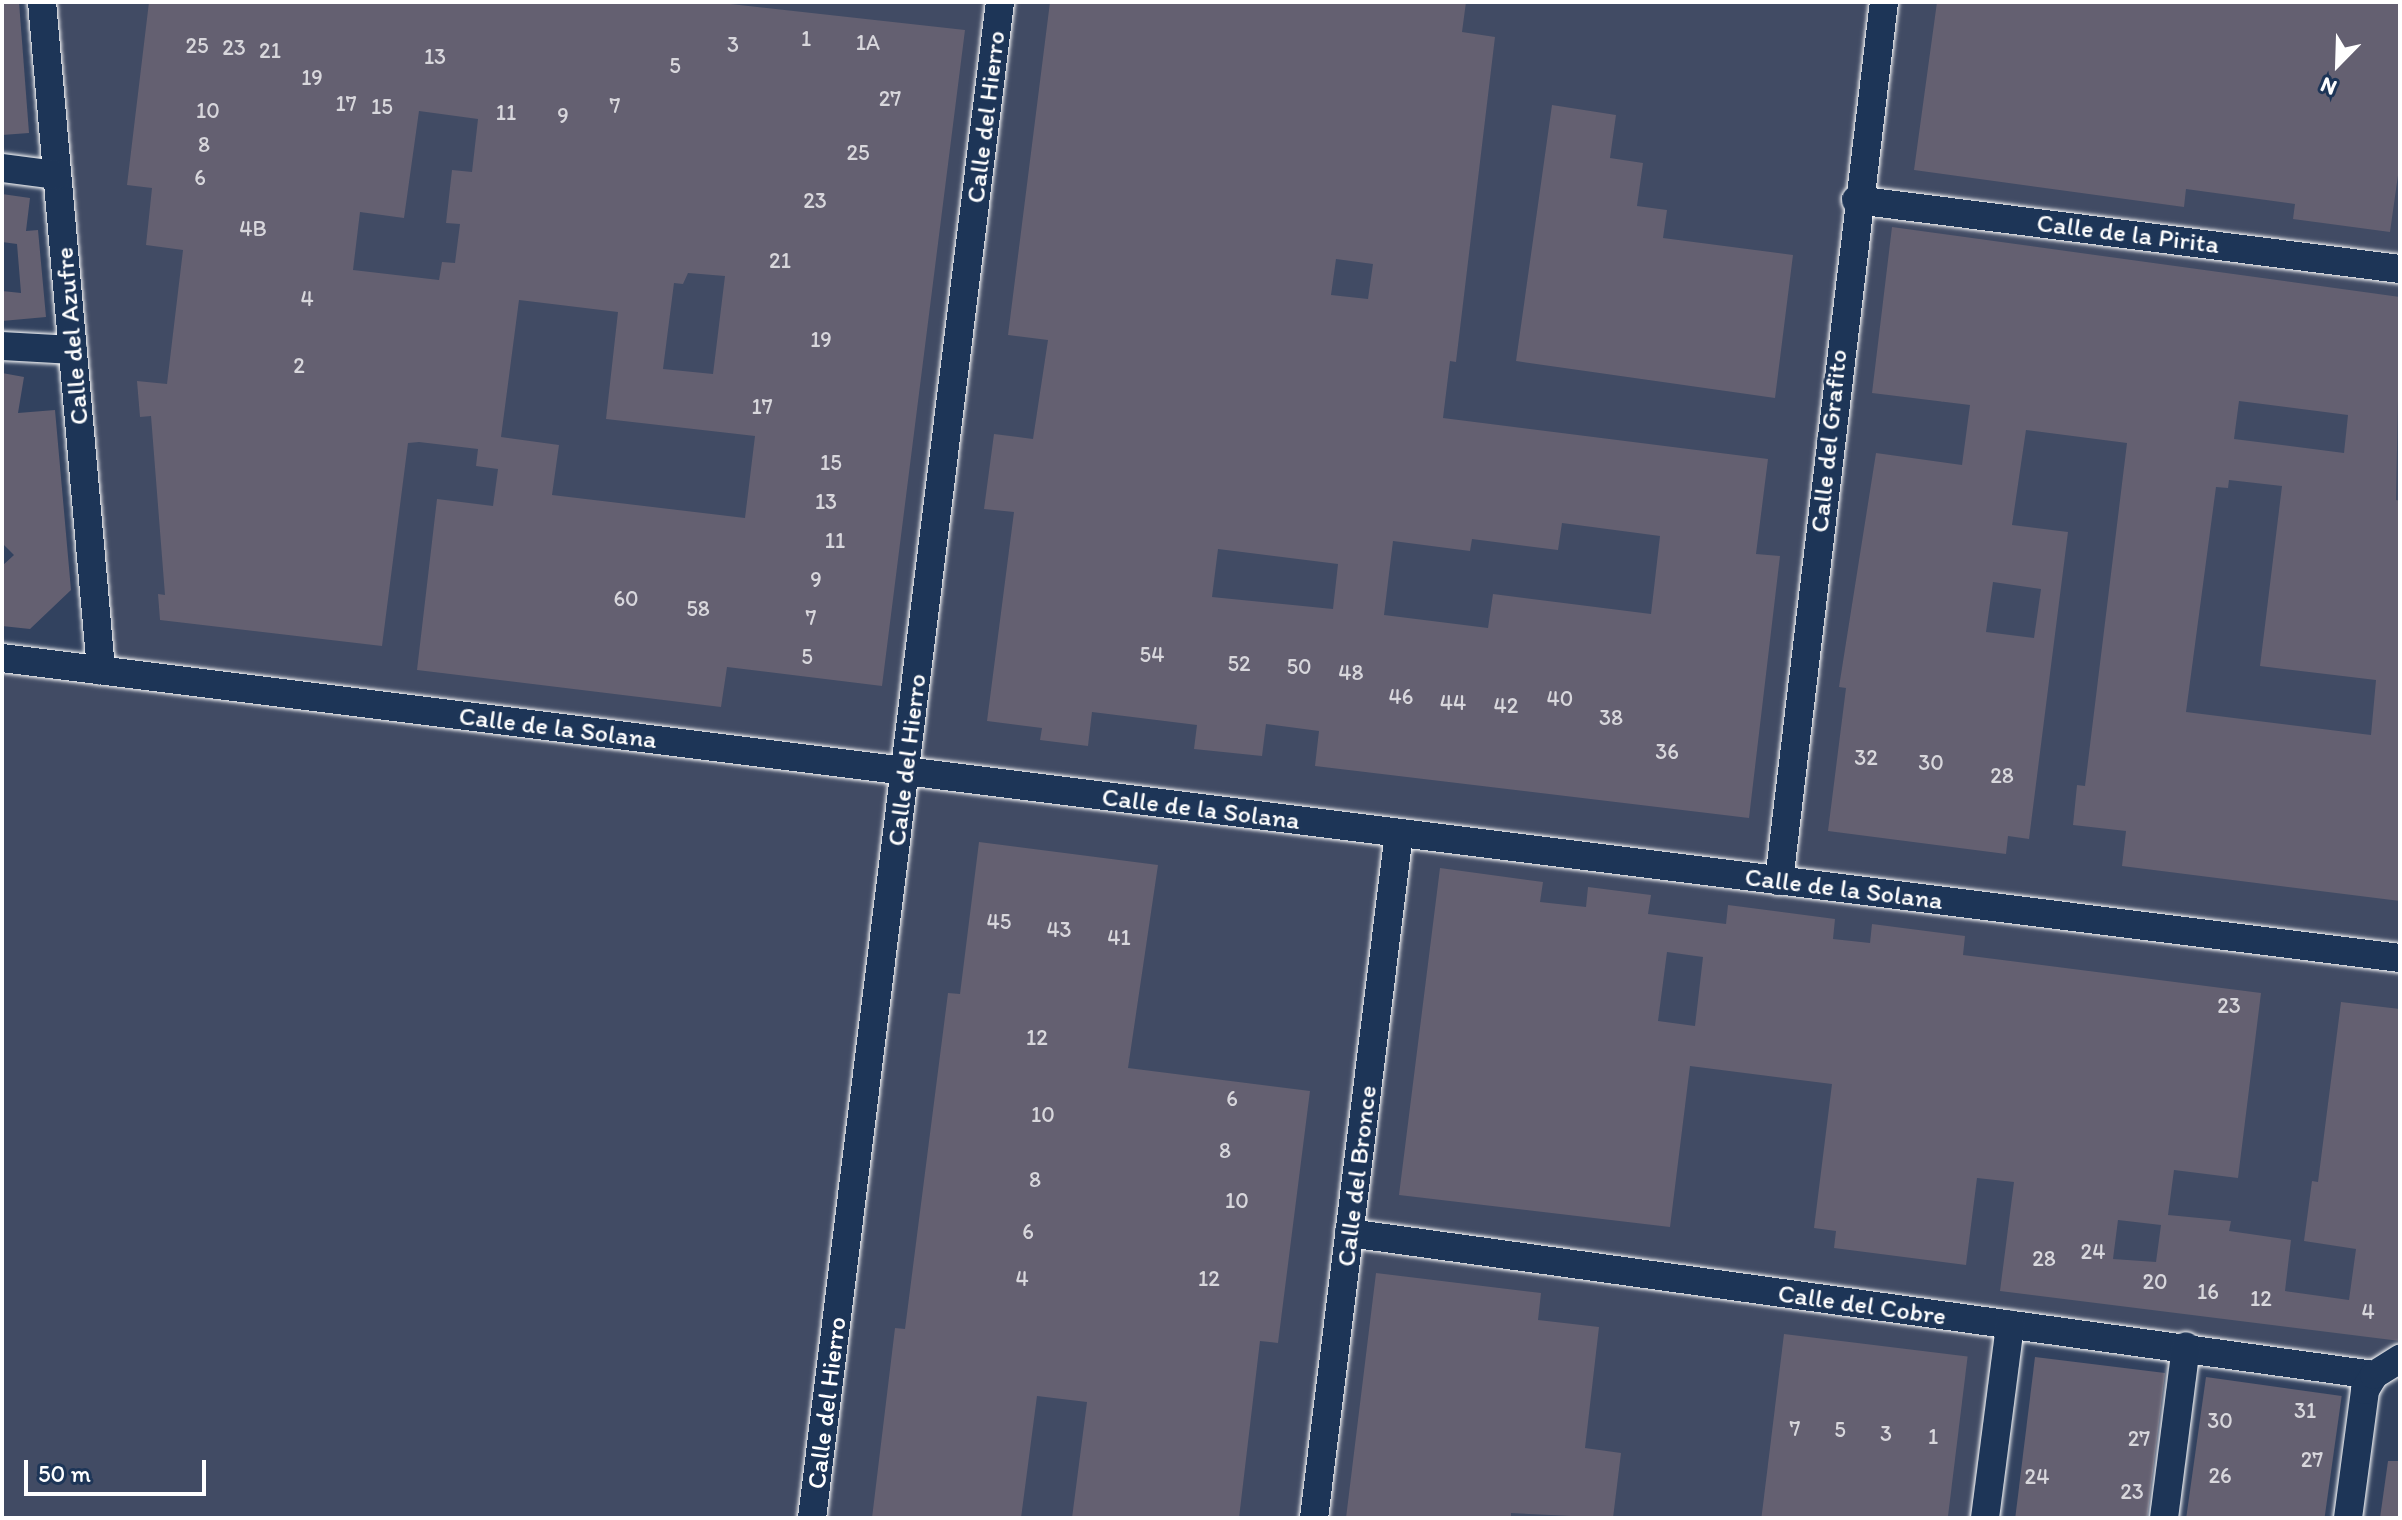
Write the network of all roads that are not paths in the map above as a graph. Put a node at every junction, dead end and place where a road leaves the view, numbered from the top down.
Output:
1 (42, 2) edge
2 (1000, 2) edge
3 (1884, 2) edge
4 (2, 168) edge
5 (57, 175) junction
6 (1856, 200) junction
7 (2400, 269) edge
8 (2, 346) edge
9 (73, 350) junction
10 (2, 658) edge
11 (101, 670) junction
12 (905, 772) junction
13 (1399, 833) junction
14 (1779, 881) junction
15 (2400, 958) edge
16 (1349, 1233) junction
17 (2010, 1325) junction
18 (2186, 1346) junction
19 (2400, 1359) edge
20 (2374, 1375) junction
21 (812, 1518) edge
22 (1314, 1518) edge
23 (1985, 1518) edge
24 (2164, 1518) edge
25 (2348, 1518) edge

1 - 5 street, Calle del Azufre
2 - 12 street, Calle del Hierro
3 - 6 street, Calle del Grafito
4 - 5 street
5 - 9 street, Calle del Azufre
6 - 7 street, Calle de la Pirita
6 - 14 street, Calle del Grafito
8 - 9 street
9 - 11 street, Calle del Azufre
10 - 11 street, Calle de la Solana
11 - 12 street, Calle de la Solana
12 - 13 street, Calle de la Solana
12 - 21 street, Calle del Hierro
13 - 14 street, Calle de la Solana
13 - 16 street, Calle del Bronce
14 - 15 street, Calle de la Solana
16 - 17 street, Calle del Cobre
16 - 22 street, Calle del Bronce
17 - 18 street, Calle del Cobre
17 - 23 street
18 - 20 street, Calle del Cobre
18 - 24 street
19 - 20 street
20 - 25 street

